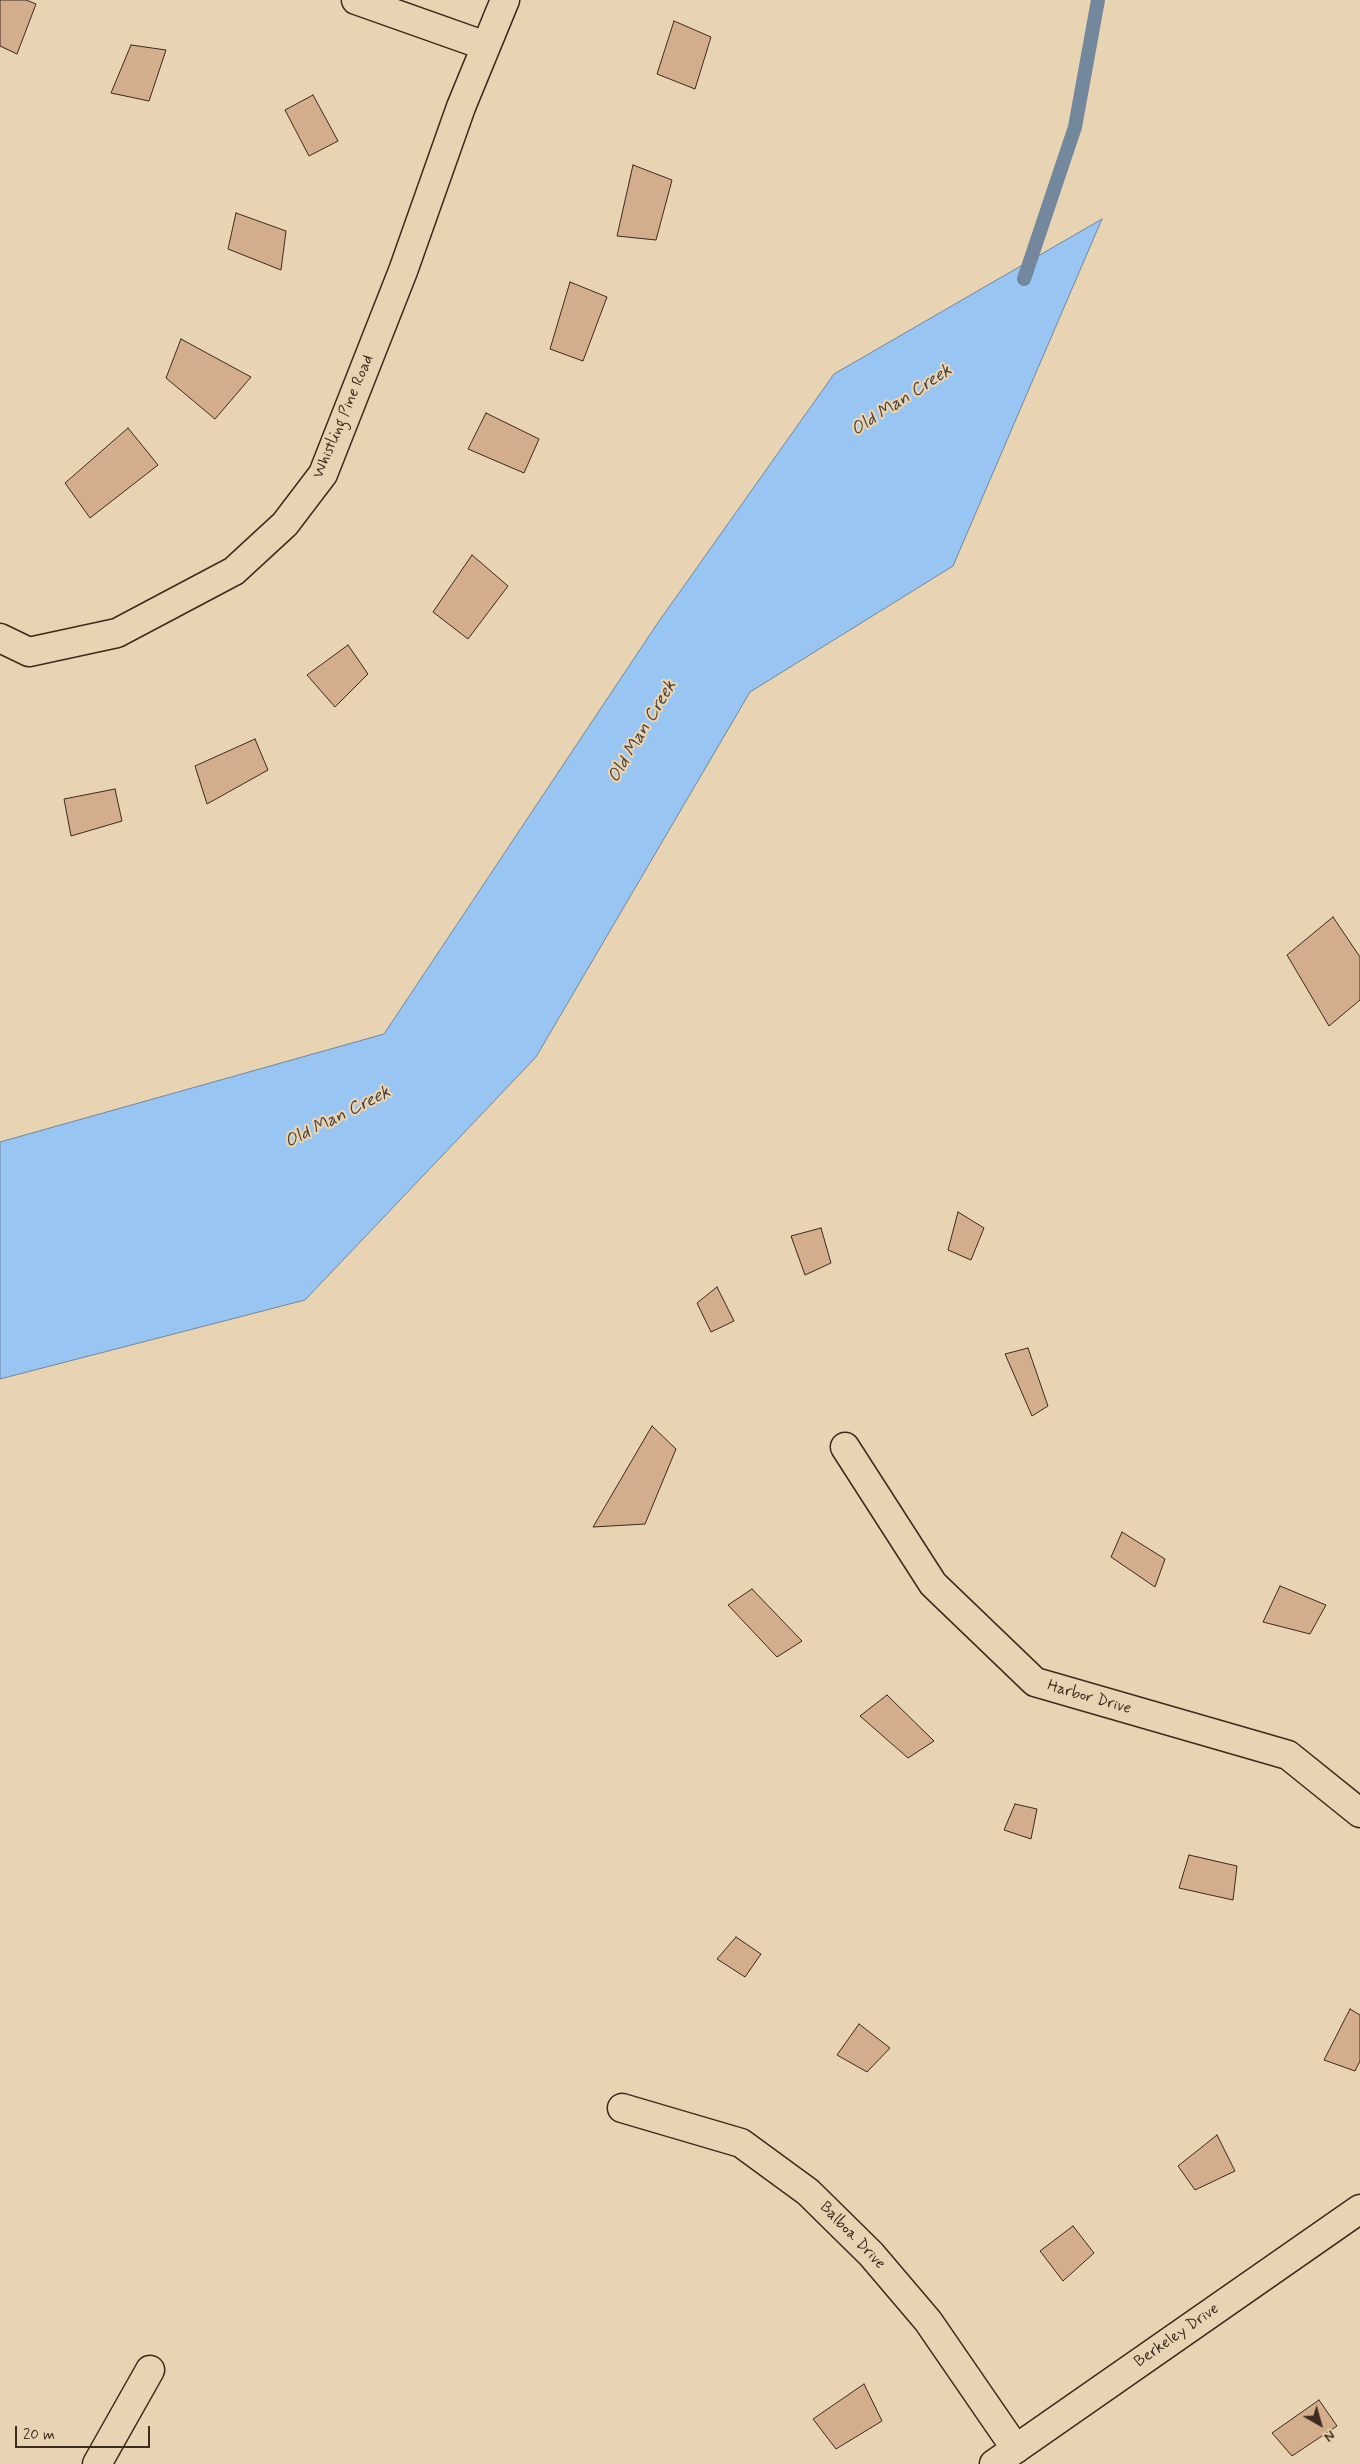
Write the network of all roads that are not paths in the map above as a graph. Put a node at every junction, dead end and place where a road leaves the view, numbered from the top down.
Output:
1 (356, 0) edge
2 (505, 0) edge
3 (486, 46) junction
4 (0, 638) edge
5 (845, 1447) dead end
6 (1360, 1813) edge
7 (622, 2108) dead end
8 (1360, 2209) edge
9 (150, 2370) dead end
10 (1005, 2456) edge
11 (97, 2464) edge

1 - 3 street
2 - 3 street, Whistling Pine Road
3 - 4 street, Whistling Pine Road
5 - 6 street, Harbor Drive
7 - 10 street, Balboa Drive
8 - 10 street, Berkeley Drive
9 - 11 street

